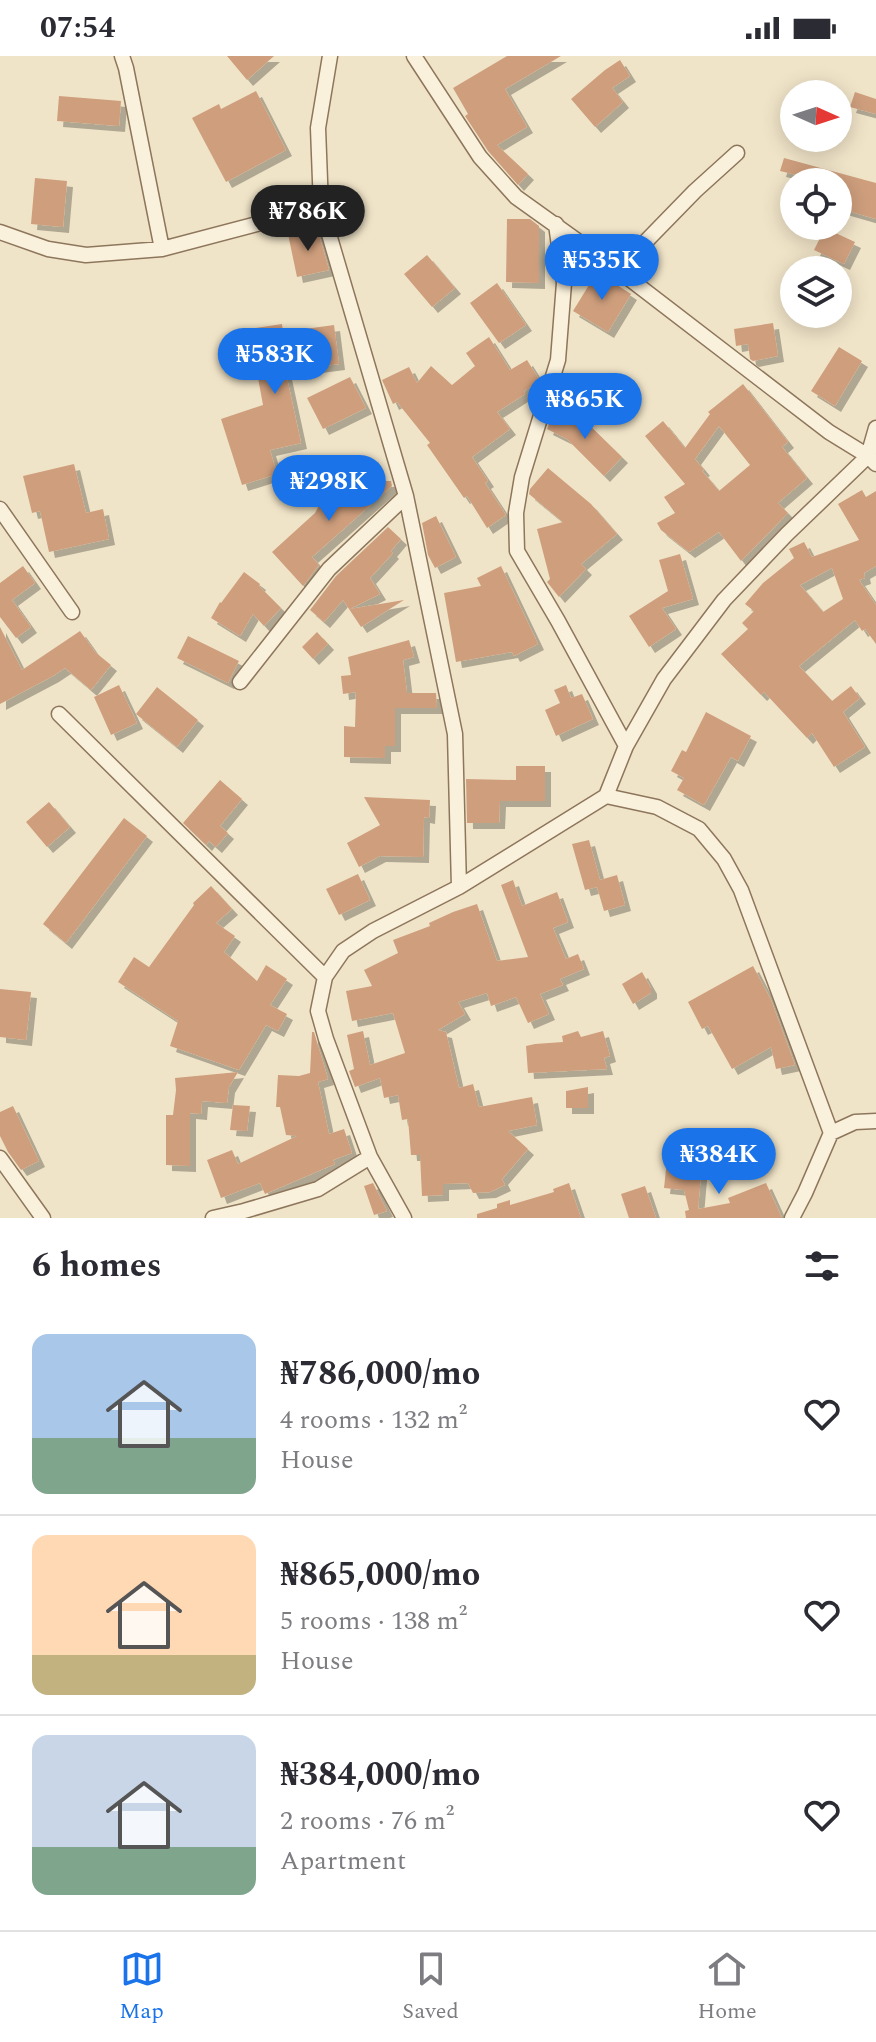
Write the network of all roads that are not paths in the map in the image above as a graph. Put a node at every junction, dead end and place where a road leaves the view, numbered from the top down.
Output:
1 (122, 56) edge
2 (330, 56) edge
3 (414, 56) edge
4 (737, 153) dead end
5 (321, 207) junction
6 (556, 224) junction
7 (0, 232) edge
8 (162, 249) junction
9 (618, 270) junction
10 (876, 428) edge
11 (872, 460) edge
12 (406, 496) junction
13 (0, 509) edge
14 (72, 612) dead end
15 (240, 682) dead end
16 (59, 714) dead end
17 (626, 746) junction
18 (606, 796) junction
19 (459, 887) junction
20 (325, 977) junction
21 (876, 1121) edge
22 (831, 1133) junction
23 (370, 1157) junction
24 (0, 1158) edge
25 (43, 1218) edge
26 (213, 1218) edge
27 (404, 1218) edge
28 (792, 1218) edge

1 - 8 street
2 - 5 street
3 - 6 street
4 - 9 street
5 - 8 street
5 - 12 street
6 - 9 street
6 - 17 street
7 - 8 street
9 - 11 street
10 - 11 street
11 - 17 street
12 - 15 street
12 - 19 street
13 - 14 street
16 - 20 street
17 - 18 street
18 - 19 street
18 - 22 street
19 - 20 street
20 - 23 street
21 - 22 street
22 - 28 street
23 - 26 street
23 - 27 street
24 - 25 street

